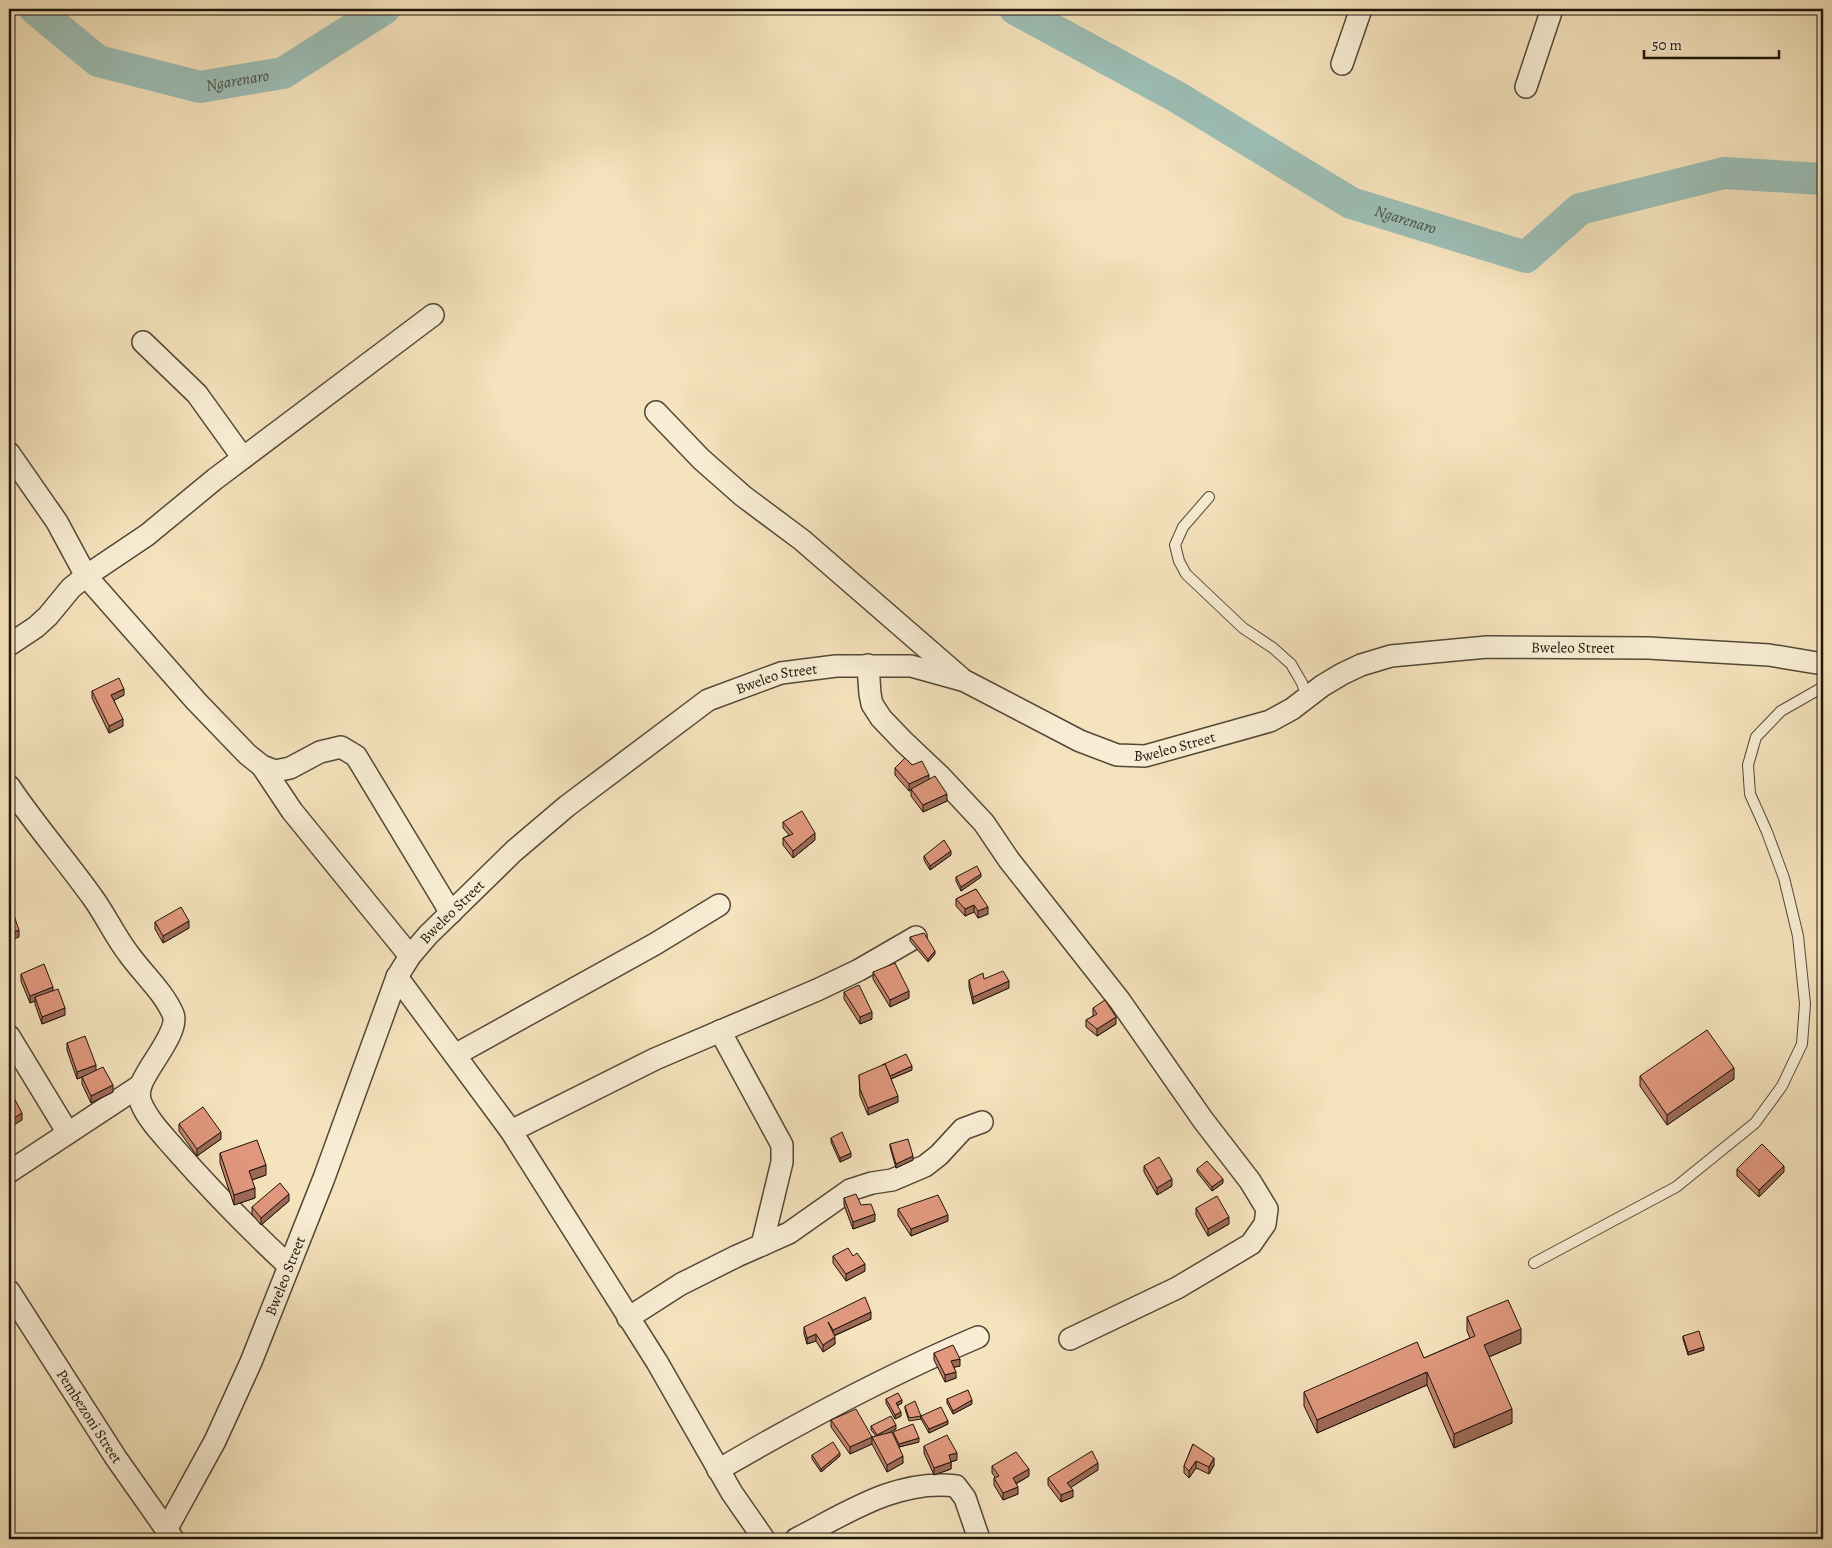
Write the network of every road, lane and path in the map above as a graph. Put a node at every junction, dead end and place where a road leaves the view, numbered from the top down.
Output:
1 (1361, 9) edge
2 (1552, 9) edge
3 (1342, 64) dead end
4 (1526, 88) dead end
5 (433, 315) dead end
6 (143, 342) dead end
7 (656, 412) dead end
8 (9, 453) edge
9 (243, 458) junction
10 (1209, 497) dead end
11 (86, 576) junction
12 (9, 645) edge
13 (1823, 664) edge
14 (868, 666) junction
15 (965, 681) junction
16 (1823, 686) edge
17 (1307, 697) junction
18 (262, 766) junction
19 (9, 786) edge
20 (719, 905) dead end
21 (451, 913) junction
22 (916, 937) edge
23 (410, 956) junction
24 (397, 977) junction
25 (720, 1031) junction
26 (9, 1036) edge
27 (455, 1054) junction
28 (141, 1085) junction
29 (982, 1122) dead end
30 (511, 1131) junction
31 (68, 1133) junction
32 (9, 1172) edge
33 (762, 1245) junction
34 (1534, 1263) dead end
35 (289, 1266) junction
36 (9, 1291) edge
37 (628, 1318) junction
38 (978, 1338) dead end
39 (1070, 1339) dead end
40 (718, 1470) junction
41 (170, 1534) edge
42 (764, 1539) edge
43 (796, 1539) edge
44 (979, 1539) edge

1 - 3 street
2 - 4 street
5 - 9 street
6 - 9 street
7 - 15 street
8 - 11 street
9 - 11 street
10 - 17 lane
11 - 12 street
11 - 18 street
13 - 17 street, Bweleo Street
14 - 15 street, Bweleo Street
14 - 21 street, Bweleo Street
14 - 39 street
15 - 17 street, Bweleo Street
16 - 34 lane
18 - 21 street
18 - 23 street
19 - 28 street
20 - 27 street
21 - 23 street, Bweleo Street
22 - 25 street
23 - 24 street, Bweleo Street
24 - 27 street
24 - 35 street, Bweleo Street
25 - 30 street
25 - 33 street
26 - 31 street
27 - 30 street
28 - 31 street
28 - 35 street
29 - 33 street
30 - 37 street
31 - 32 street
33 - 37 street
35 - 41 street, Bweleo Street
36 - 41 street, Pembezoni Street
37 - 40 street
38 - 40 street
40 - 42 street
43 - 44 street

